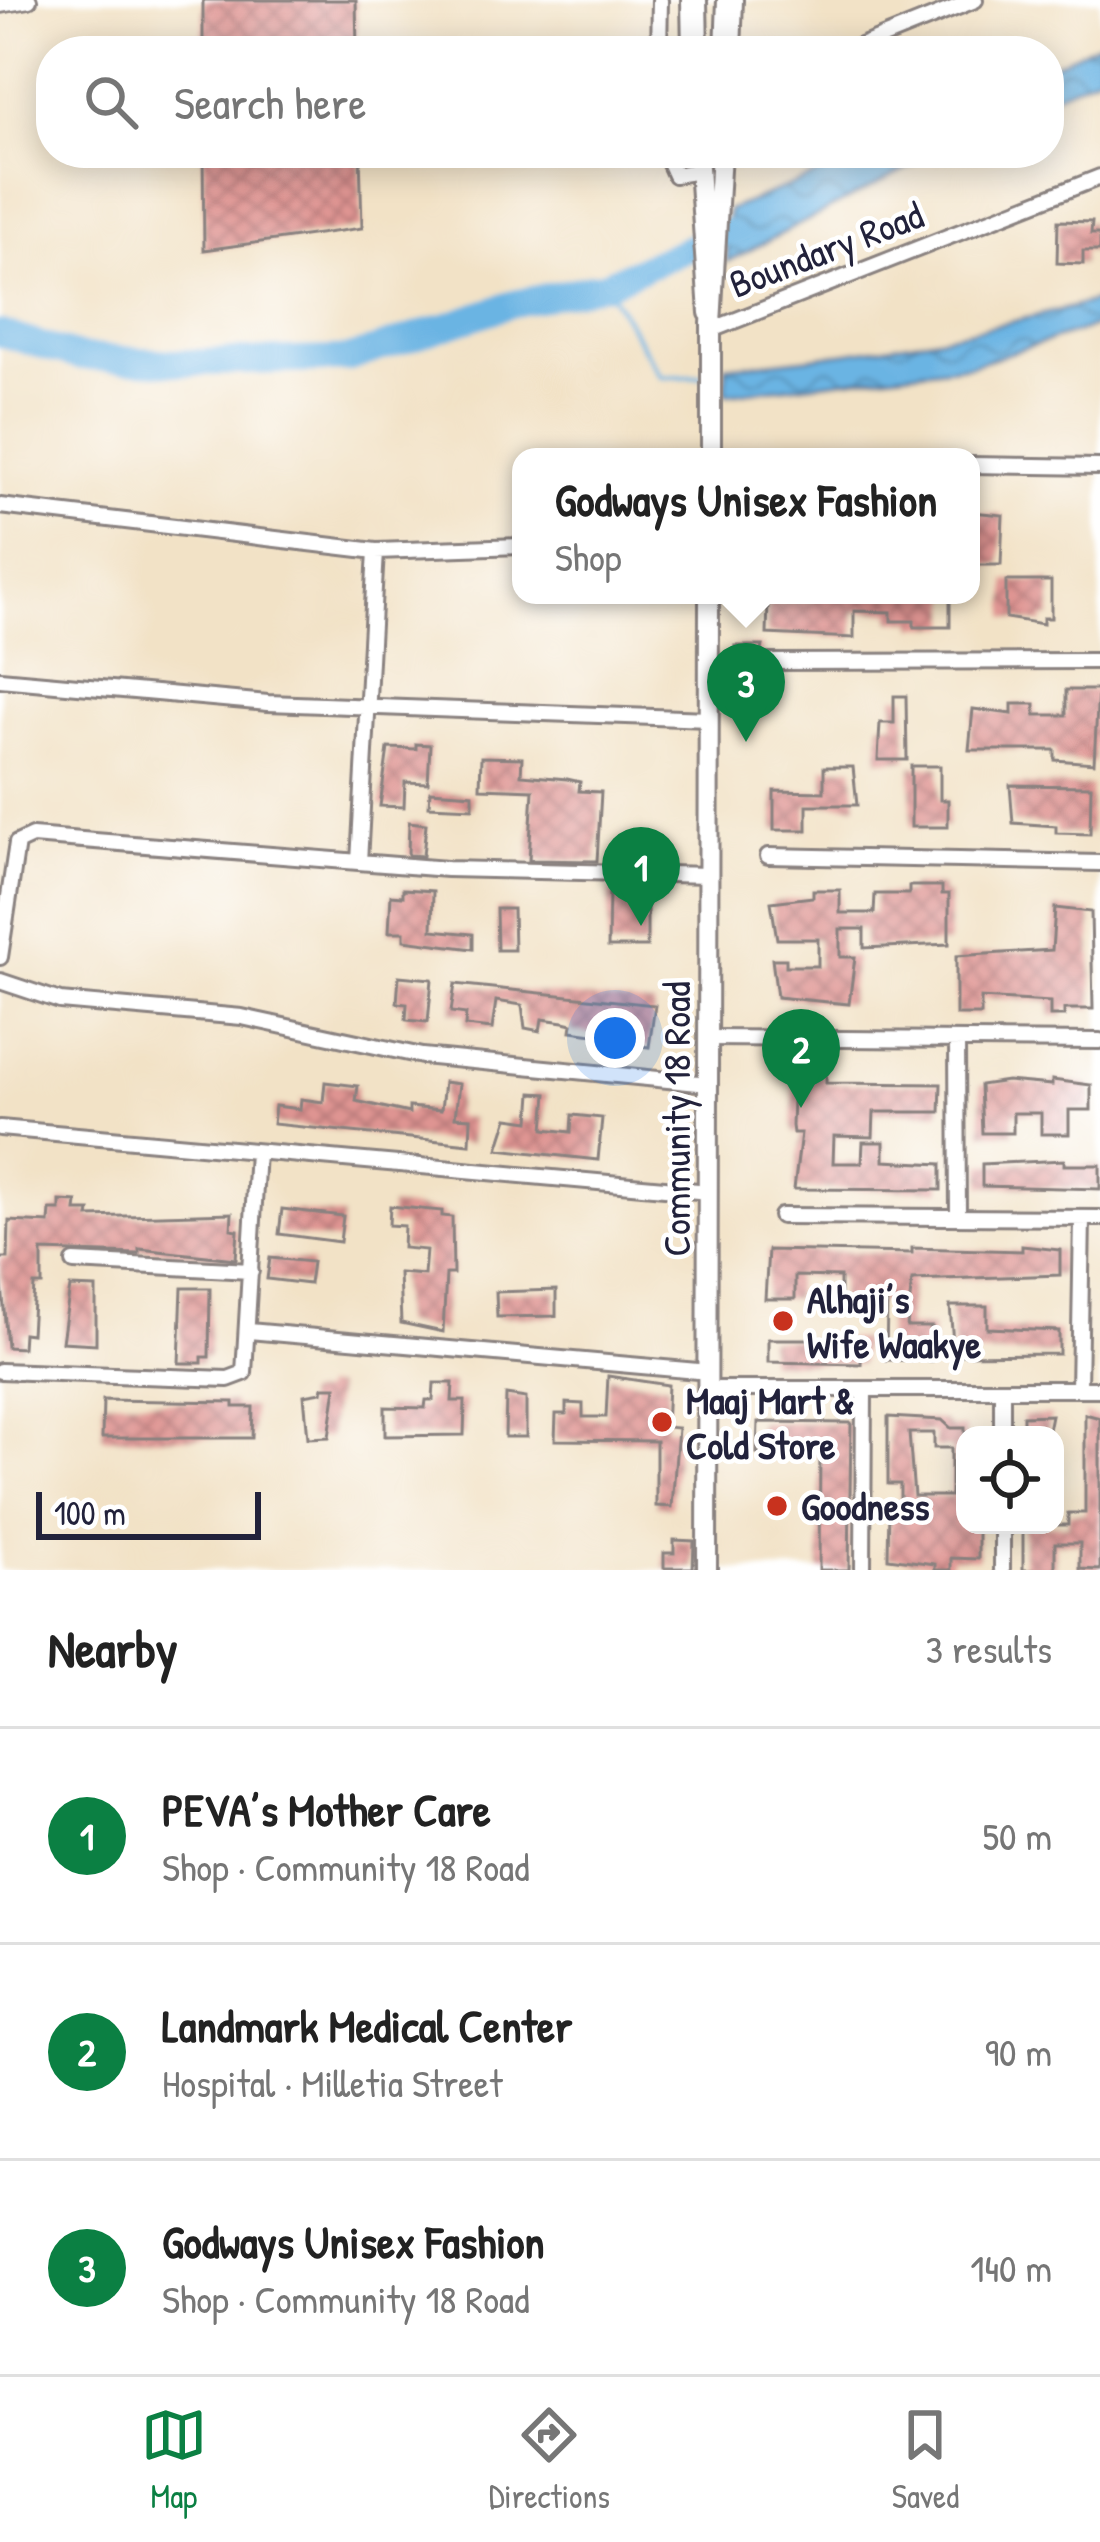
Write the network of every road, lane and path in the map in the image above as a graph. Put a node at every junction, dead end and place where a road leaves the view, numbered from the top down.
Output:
1 (29, 0) edge
2 (660, 0) edge
3 (694, 0) edge
4 (730, 0) edge
5 (975, 0) edge
6 (0, 5) edge
7 (659, 36) edge
8 (695, 36) edge
9 (729, 36) edge
10 (885, 36) edge
11 (672, 168) edge
12 (722, 168) edge
13 (699, 170) edge
14 (1100, 177) edge
15 (710, 285) junction
16 (711, 327) junction
17 (710, 448) edge
18 (980, 466) edge
19 (1100, 466) edge
20 (0, 506) edge
21 (512, 546) edge
22 (376, 551) junction
23 (709, 604) edge
24 (1100, 661) edge
25 (768, 662) dead end
26 (0, 679) edge
27 (365, 706) junction
28 (709, 719) junction
29 (767, 856) dead end
30 (359, 862) junction
31 (1100, 863) edge
32 (710, 875) junction
33 (0, 956) edge
34 (0, 981) edge
35 (709, 1038) junction
36 (957, 1040) junction
37 (1100, 1040) edge
38 (709, 1084) junction
39 (0, 1129) edge
40 (256, 1152) junction
41 (710, 1192) junction
42 (781, 1216) dead end
43 (958, 1217) junction
44 (1082, 1218) junction
45 (1100, 1218) edge
46 (74, 1262) dead end
47 (251, 1271) junction
48 (249, 1331) junction
49 (0, 1371) edge
50 (709, 1381) junction
51 (864, 1389) junction
52 (1002, 1389) junction
53 (1079, 1389) junction
54 (1100, 1389) edge
55 (1002, 1426) edge
56 (1002, 1534) edge
57 (707, 1570) edge
58 (863, 1570) edge
59 (1002, 1570) edge

1 - 6 street
2 - 7 street
3 - 8 highway
4 - 9 highway
5 - 10 street
11 - 13 street
12 - 15 main road
13 - 15 main road
14 - 16 street, Boundary Road
15 - 16 main road
16 - 17 main road
18 - 19 street
20 - 22 street
21 - 22 street
22 - 27 street
23 - 28 main road, Community 18 Road
24 - 25 street
26 - 27 street
27 - 28 street
27 - 30 street
28 - 32 main road, Community 18 Road
29 - 31 street
30 - 32 street
30 - 33 street
32 - 35 main road, Community 18 Road
34 - 38 street
35 - 36 street
35 - 38 main road, Community 18 Road
36 - 37 street
36 - 43 street
38 - 41 main road, Community 18 Road
39 - 40 street
40 - 41 street
40 - 47 street
41 - 50 main road, Community 18 Road
42 - 43 street
43 - 44 street
44 - 45 street
44 - 53 street
46 - 47 street
47 - 48 street
48 - 49 street
48 - 50 street
50 - 51 street
50 - 57 main road, Community 18 Road
51 - 52 street
51 - 58 street
52 - 53 street
52 - 55 street
53 - 54 street
56 - 59 street

